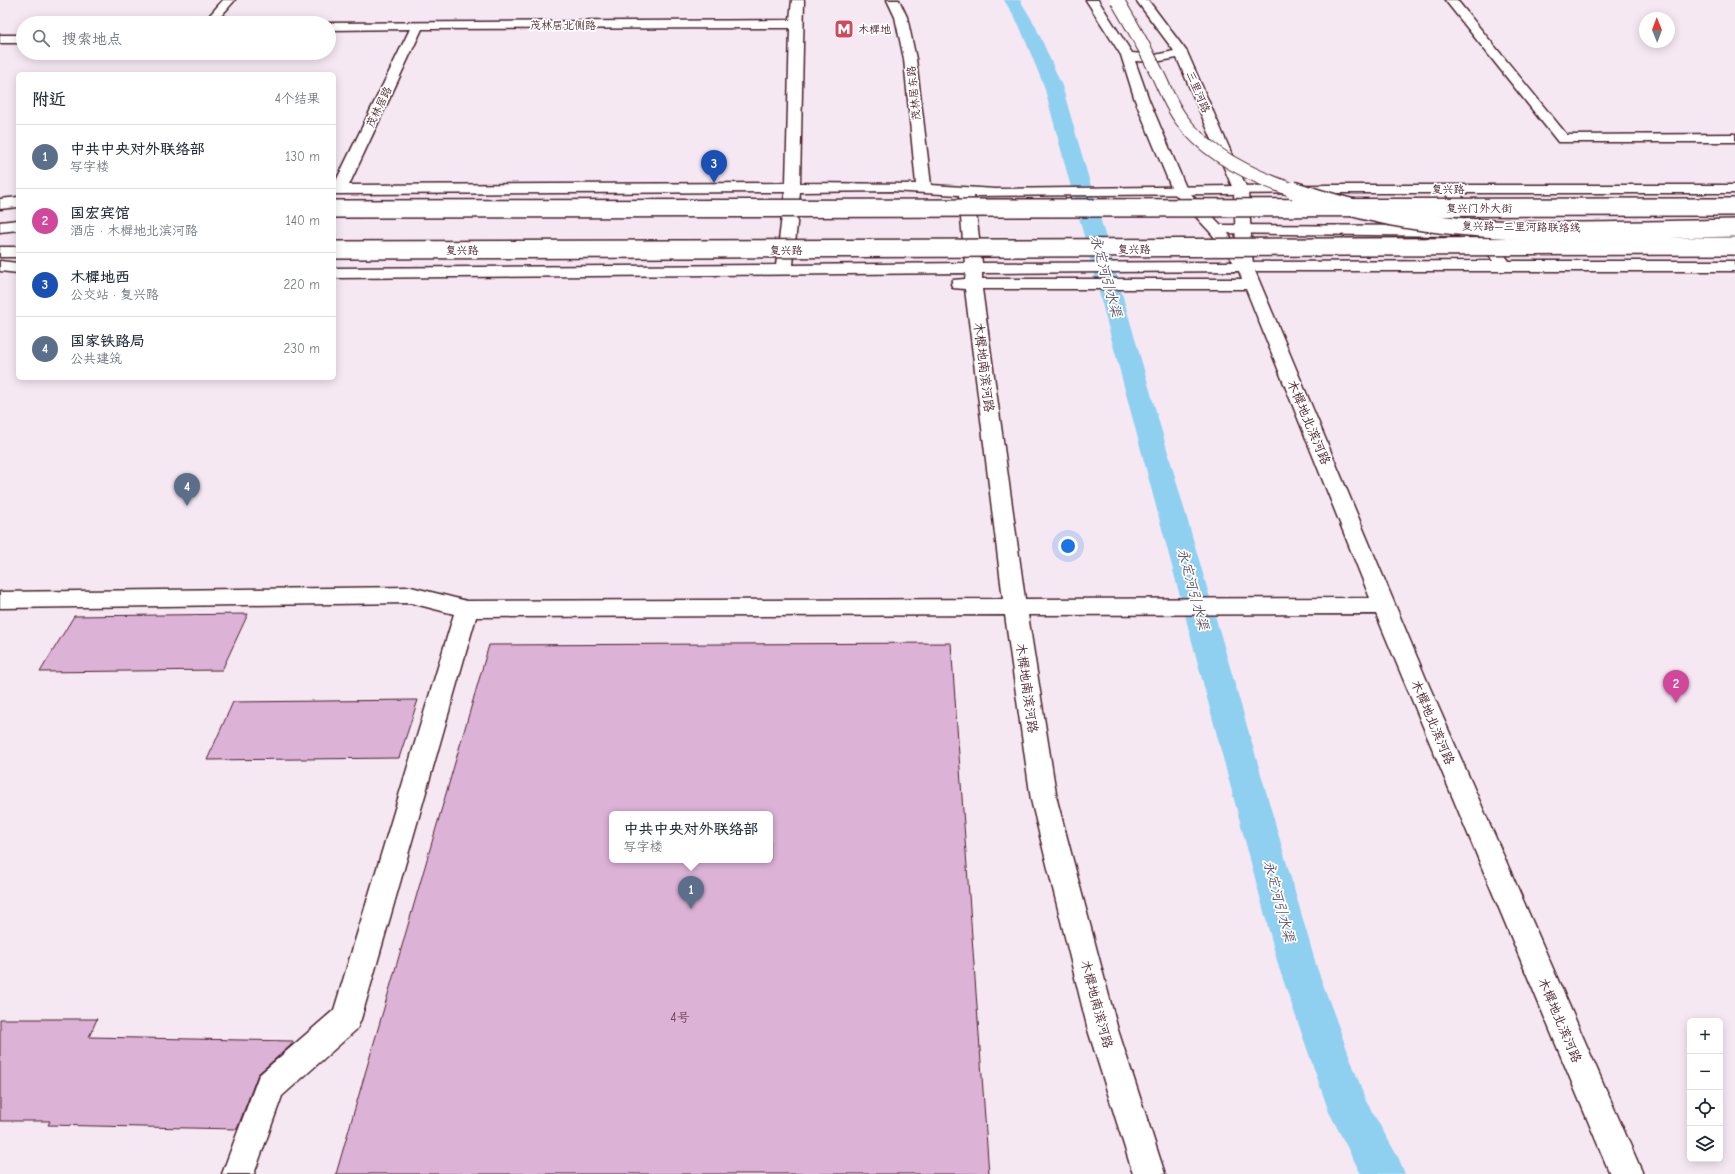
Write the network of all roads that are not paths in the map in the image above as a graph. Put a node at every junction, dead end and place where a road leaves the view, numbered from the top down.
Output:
1 (229, 0) edge
2 (798, 0) edge
3 (893, 0) edge
4 (1092, 0) edge
5 (1117, 0) edge
6 (1142, 0) edge
7 (1451, 0) edge
8 (215, 16) edge
9 (796, 24) junction
10 (418, 25) junction
11 (336, 26) edge
12 (0, 39) edge
13 (16, 39) edge
14 (1181, 52) junction
15 (1127, 55) junction
16 (1735, 138) edge
17 (794, 188) junction
18 (924, 189) junction
19 (1449, 189) junction
20 (1735, 189) edge
21 (337, 190) edge
22 (966, 191) junction
23 (1180, 192) junction
24 (1241, 192) junction
25 (0, 196) edge
26 (16, 196) edge
27 (16, 202) edge
28 (0, 204) edge
29 (1735, 207) edge
30 (336, 210) edge
31 (16, 225) edge
32 (0, 226) edge
33 (1735, 228) edge
34 (1216, 230) junction
35 (1243, 230) junction
36 (1479, 231) junction
37 (1735, 246) edge
38 (336, 250) edge
39 (0, 252) edge
40 (16, 252) edge
41 (0, 266) edge
42 (1245, 266) junction
43 (1504, 266) junction
44 (1735, 266) edge
45 (16, 268) edge
46 (784, 270) junction
47 (336, 273) edge
48 (973, 276) junction
49 (1206, 284) junction
50 (1252, 284) junction
51 (0, 600) edge
52 (1384, 606) junction
53 (1015, 607) junction
54 (467, 609) junction
55 (238, 1174) edge
56 (1149, 1174) edge
57 (1627, 1174) edge

1 - 8 main road
2 - 9 main road
3 - 18 main road, 茂林居东路
4 - 15 main road
5 - 33 main road, 复兴路—三里河路联络线, bridge
6 - 14 main road, 三里河路
7 - 16 main road
9 - 10 main road, 茂林居北侧路
9 - 17 main road
10 - 11 main road, 茂林居北侧路
10 - 21 main road, 茂林居路
12 - 13 main road
14 - 15 main road
14 - 24 main road, 三里河路
15 - 23 main road
17 - 18 main road
17 - 21 main road
17 - 46 main road
18 - 22 main road
19 - 20 main road, 复兴路
19 - 24 main road, 复兴路
19 - 36 main road
22 - 23 main road, 复兴路
22 - 48 main road, 木樨地南滨河路
23 - 24 main road, 复兴路
23 - 34 main road
24 - 35 main road
25 - 26 main road
27 - 28 main road
29 - 30 main road, 复兴门外大街, bridge
31 - 32 main road
34 - 35 main road
34 - 42 main road
35 - 36 main road
35 - 42 main road
36 - 43 main road
37 - 38 main road, 复兴路, bridge
39 - 40 main road
41 - 45 main road
42 - 43 main road, 复兴路
42 - 48 main road, 复兴路
42 - 49 main road
42 - 50 main road, 木樨地北滨河路
43 - 44 main road, 复兴路
46 - 47 main road, 复兴路
46 - 48 main road, 复兴路
48 - 49 main road
48 - 53 main road, 木樨地南滨河路
49 - 50 main road
50 - 52 main road, 木樨地北滨河路
51 - 54 main road
52 - 53 main road
52 - 57 main road, 木樨地北滨河路
53 - 54 main road
53 - 56 main road, 木樨地南滨河路
54 - 55 main road

